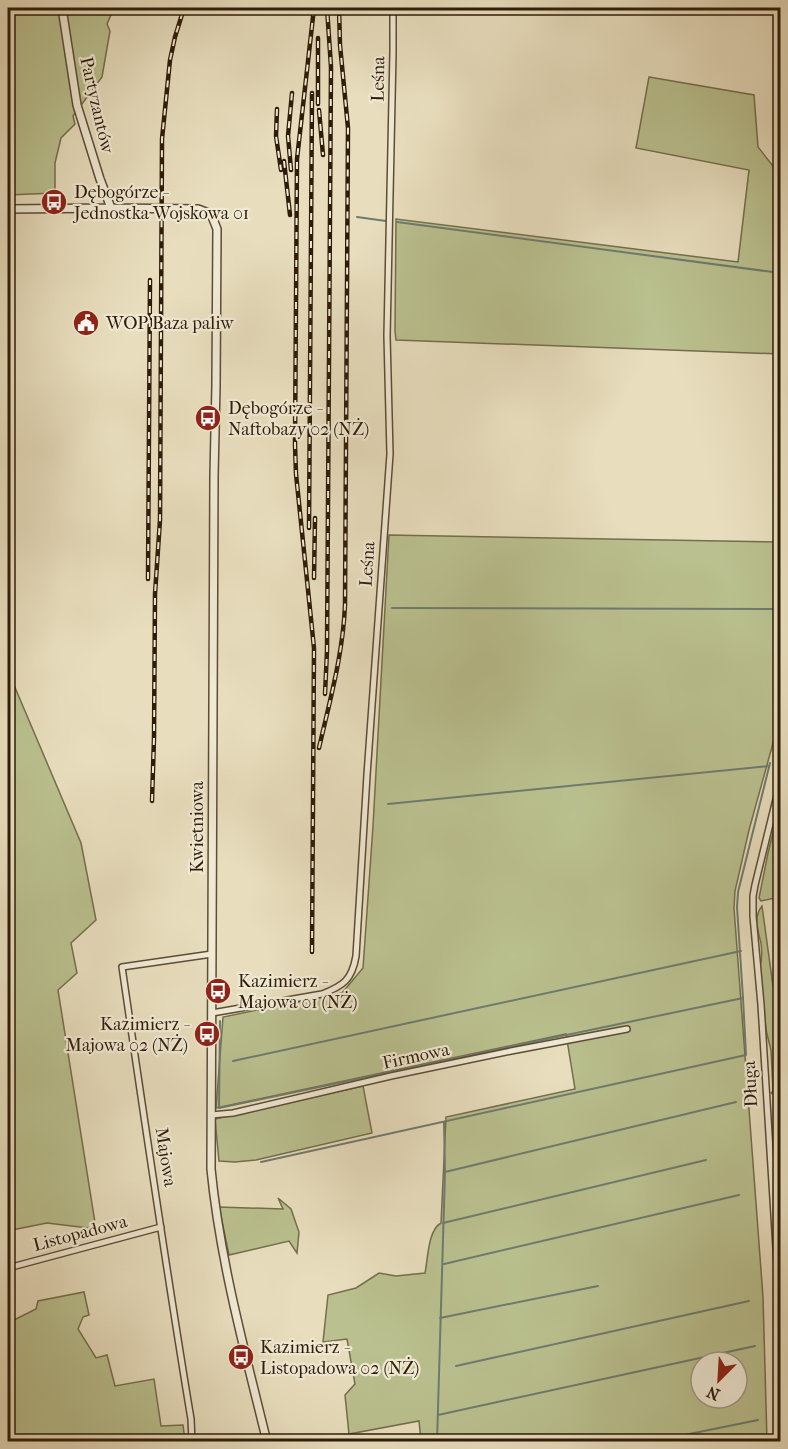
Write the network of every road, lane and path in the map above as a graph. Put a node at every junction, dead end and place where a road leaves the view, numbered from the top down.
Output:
1 (62, 8) edge
2 (393, 8) edge
3 (111, 208) junction
4 (8, 209) edge
5 (780, 783) edge
6 (212, 954) junction
7 (212, 1013) junction
8 (627, 1029) dead end
9 (211, 1115) junction
10 (161, 1227) junction
11 (8, 1268) edge
12 (780, 1388) edge
13 (192, 1442) edge
14 (267, 1442) edge

1 - 3 street, Partyzantów
2 - 7 street, Leśna
3 - 4 street
3 - 6 street, Kwietniowa
5 - 12 street, Długa
6 - 7 street, Kwietniowa
6 - 10 street, Majowa
7 - 9 street, Kwietniowa
8 - 9 street, Firmowa
9 - 14 street, Kwietniowa
10 - 11 street, Listopadowa
10 - 13 street, Majowa

